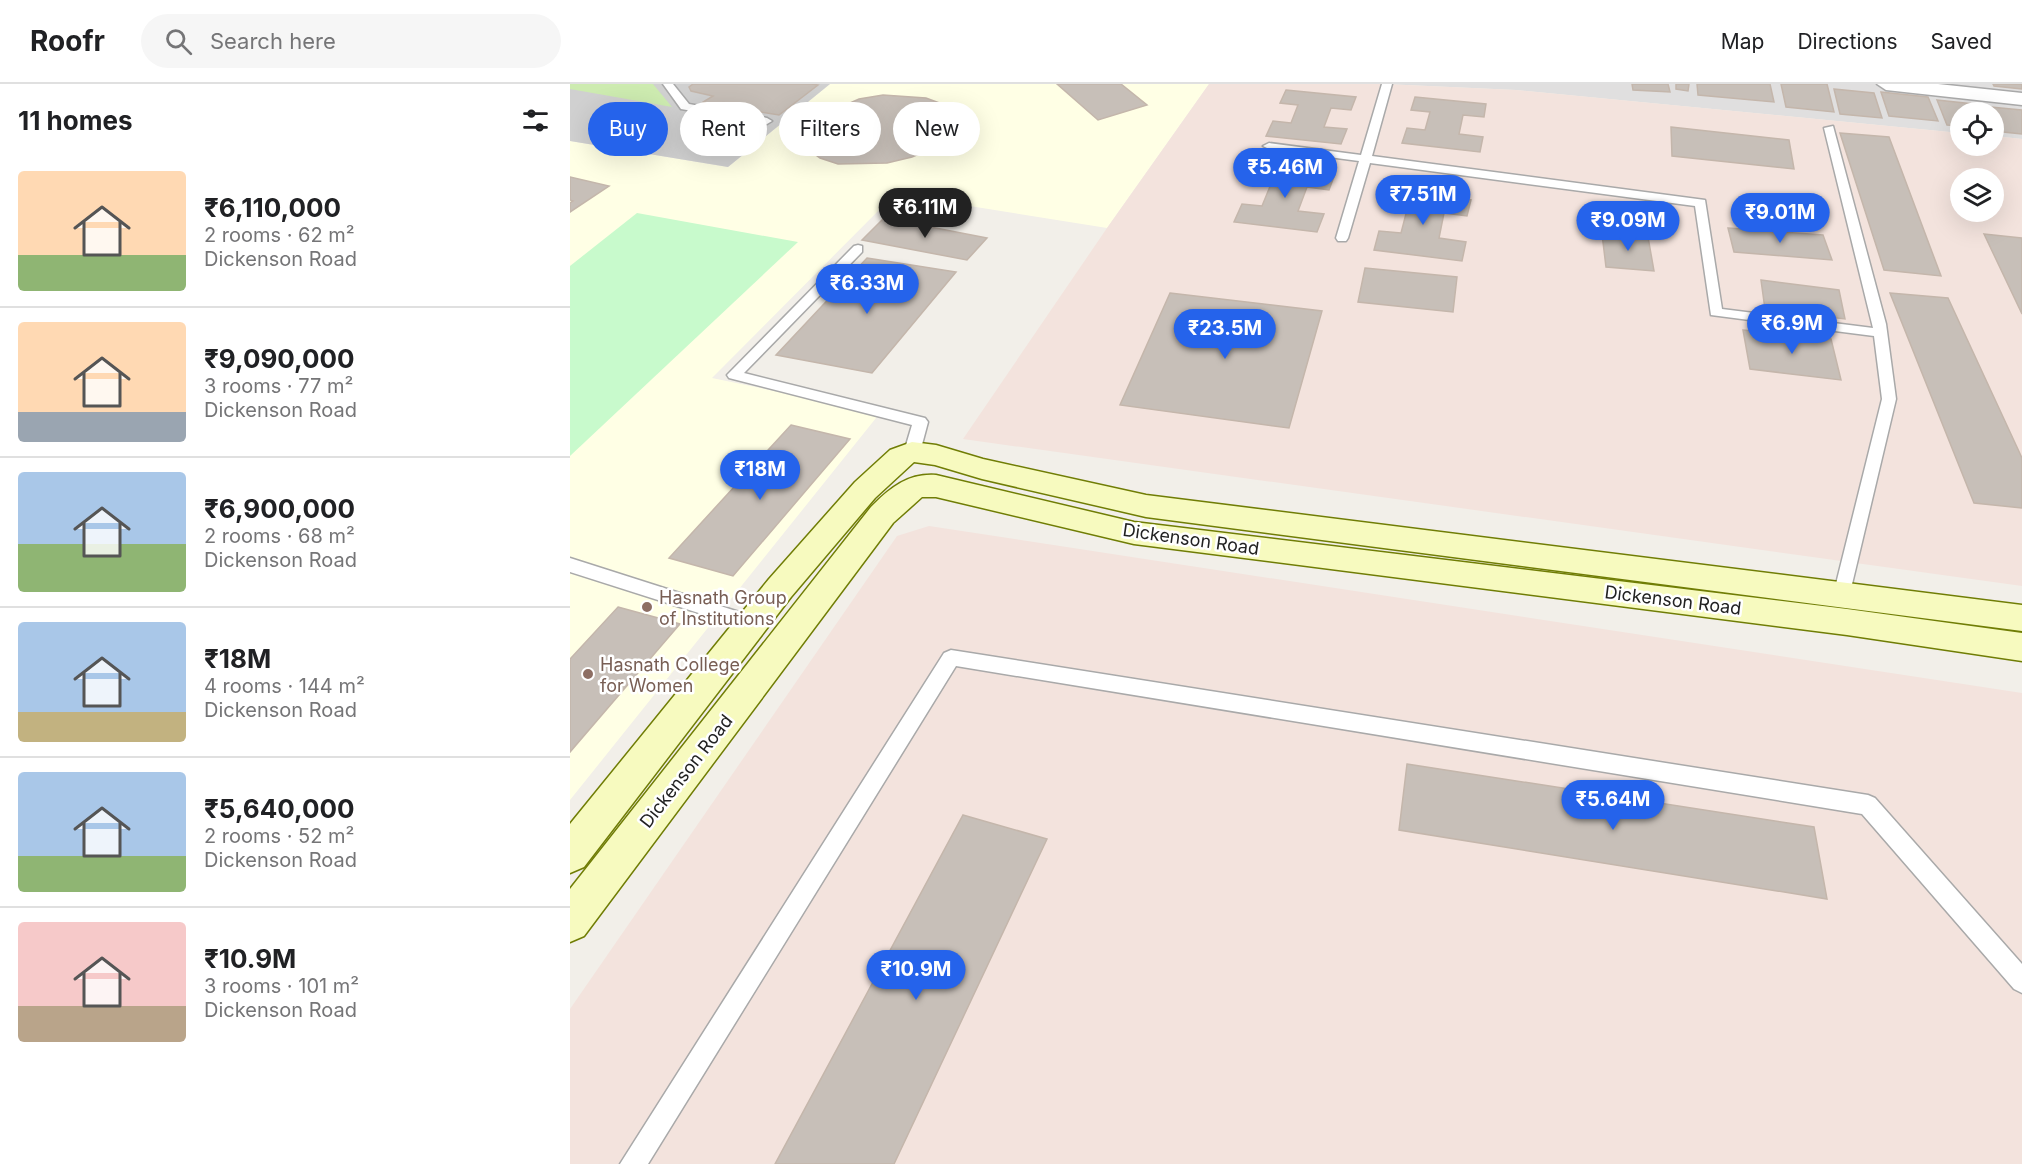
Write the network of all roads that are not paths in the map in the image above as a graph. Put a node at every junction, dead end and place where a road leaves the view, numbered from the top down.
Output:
1 (668, 84) edge
2 (1387, 84) edge
3 (1886, 84) edge
4 (2022, 99) edge
5 (681, 102) edge
6 (1829, 128) dead end
7 (1269, 146) dead end
8 (1366, 159) junction
9 (1342, 238) dead end
10 (858, 249) dead end
11 (1881, 333) junction
12 (912, 452) junction
13 (1140, 520) junction
14 (570, 566) edge
15 (780, 588) junction
16 (1842, 596) junction
17 (817, 600) junction
18 (2022, 618) edge
19 (752, 623) junction
20 (2022, 647) edge
21 (570, 854) edge
22 (570, 922) edge
23 (2022, 981) edge
24 (633, 1164) edge

1 - 5 lane
2 - 8 lane
3 - 4 street
6 - 11 lane
7 - 8 lane
8 - 9 lane
8 - 11 lane
10 - 12 lane
11 - 16 lane
12 - 13 main road, Dickenson Road
12 - 15 main road
13 - 16 main road, Dickenson Road
13 - 17 main road, Dickenson Road
13 - 20 main road, Dickenson Road
14 - 19 lane
15 - 17 main road
15 - 19 main road
16 - 18 main road, Dickenson Road
17 - 22 main road, Dickenson Road
19 - 21 main road
23 - 24 lane

